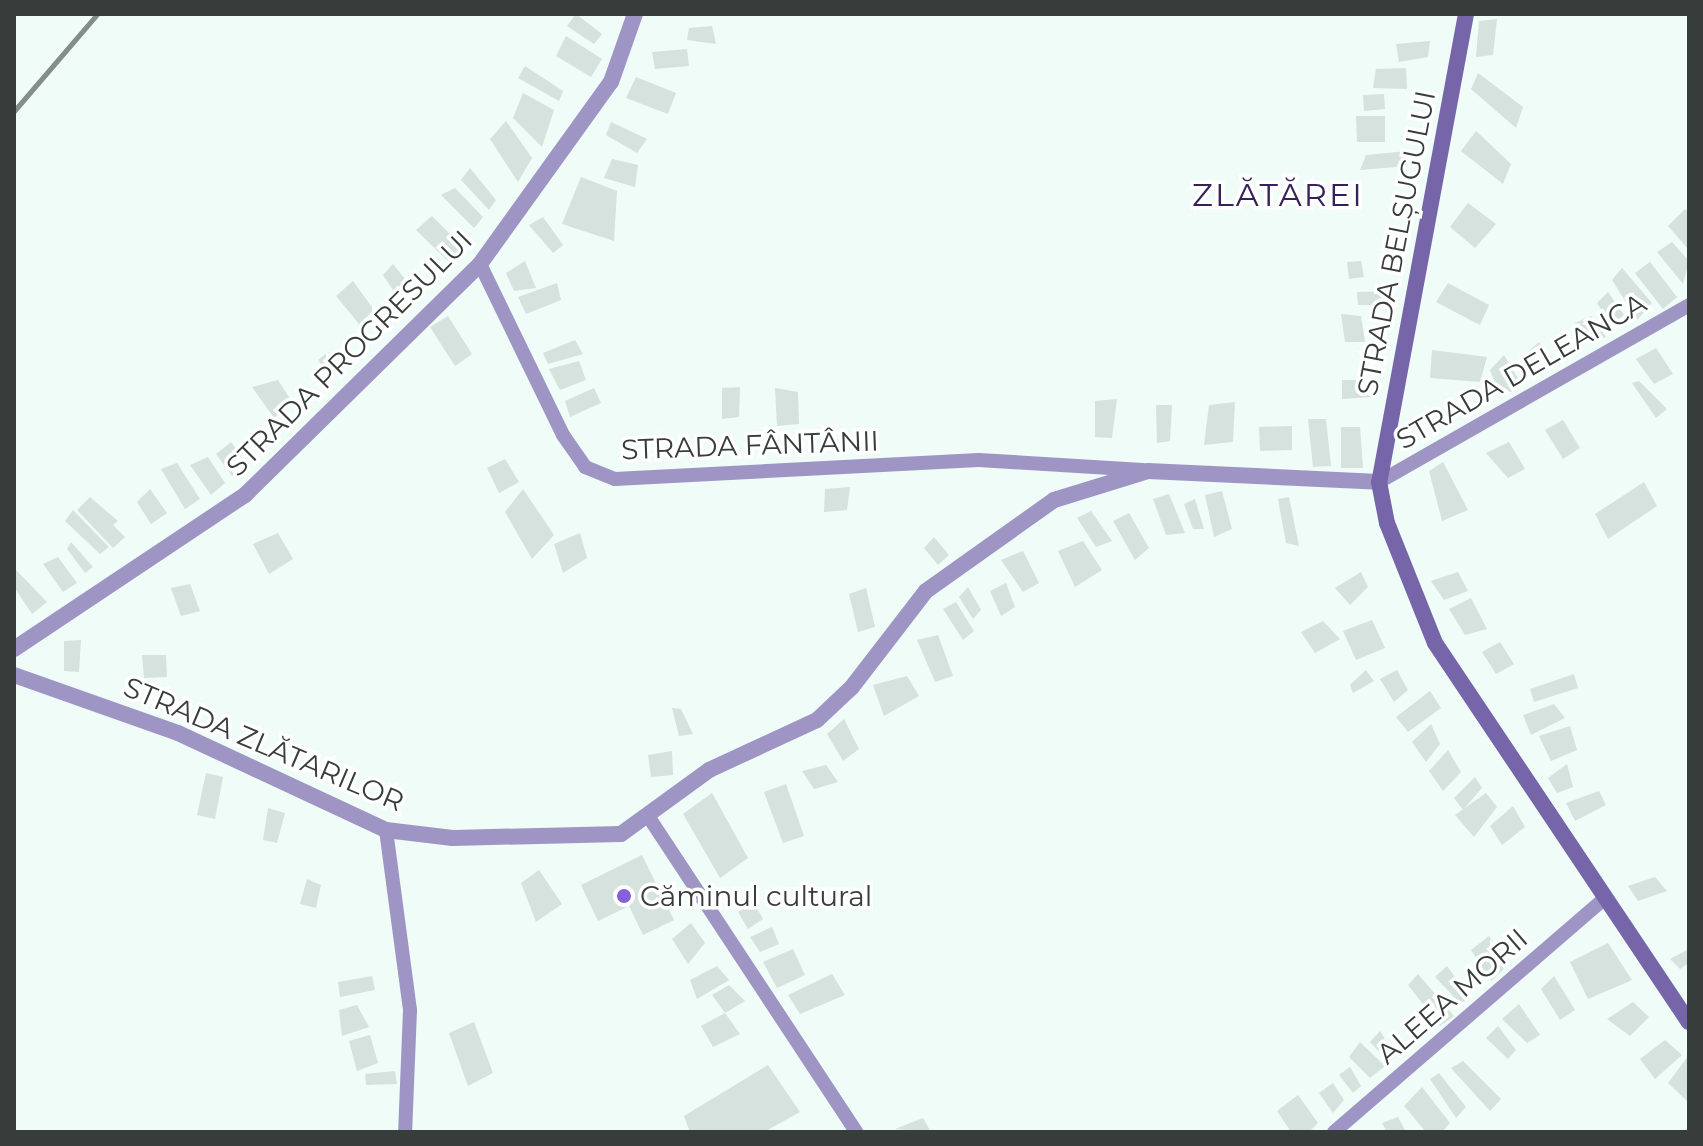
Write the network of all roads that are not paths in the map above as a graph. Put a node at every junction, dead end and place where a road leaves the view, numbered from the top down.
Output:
1 (635, 14) edge
2 (1466, 14) edge
3 (480, 264) junction
4 (1689, 305) edge
5 (1148, 471) junction
6 (1379, 482) junction
7 (14, 649) edge
8 (14, 675) edge
9 (650, 819) junction
10 (386, 830) junction
11 (1603, 900) junction
12 (1689, 1022) edge
13 (405, 1132) edge
14 (856, 1132) edge
15 (1334, 1132) edge

1 - 3 street, STRADA PROGRESULUI
2 - 6 main road, STRADA BELȘUGULUI
3 - 5 street, STRADA FÂNTÂNII
3 - 7 street, STRADA PROGRESULUI
4 - 6 street, STRADA DELEANCA
5 - 6 street, STRADA ZLĂTARILOR
5 - 9 street, STRADA ZLĂTARILOR
6 - 11 main road
8 - 10 street, STRADA ZLĂTARILOR
9 - 10 street, STRADA ZLĂTARILOR
9 - 14 street
10 - 13 street
11 - 12 main road
11 - 15 street, ALEEA MORII

